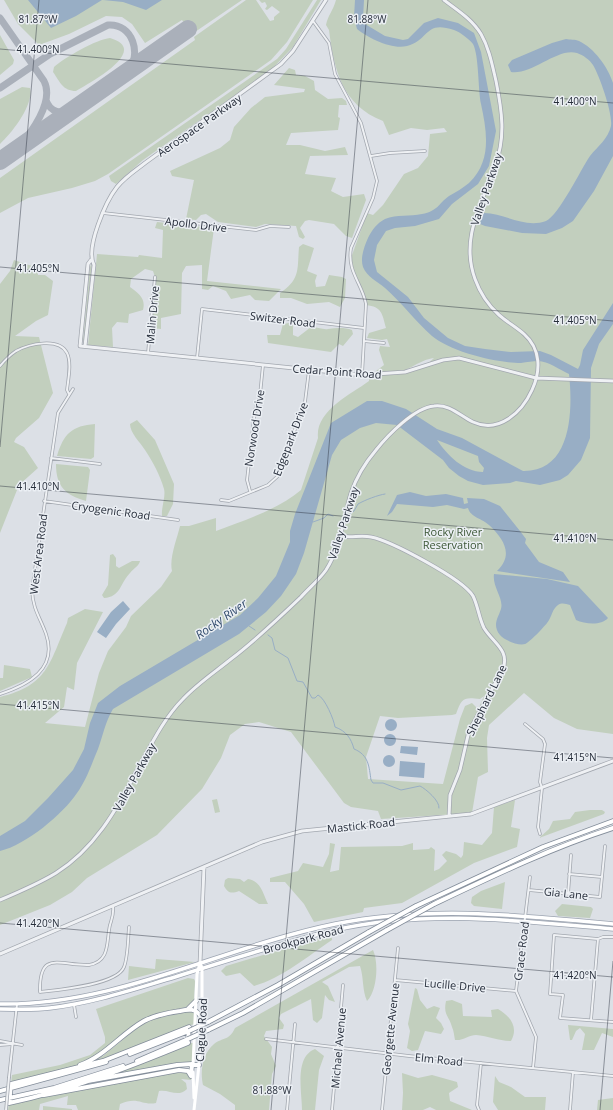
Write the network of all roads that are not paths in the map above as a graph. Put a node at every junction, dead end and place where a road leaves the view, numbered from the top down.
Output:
1 (326, 0) edge
2 (444, 0) edge
3 (313, 21) junction
4 (425, 151) dead end
5 (371, 156) junction
6 (103, 213) junction
7 (289, 227) dead end
8 (91, 260) junction
9 (155, 277) dead end
10 (364, 328) junction
11 (364, 342) junction
12 (384, 343) dead end
13 (80, 346) joint
14 (85, 346) junction
15 (148, 353) junction
16 (197, 358) junction
17 (263, 365) junction
18 (0, 366) edge
19 (309, 370) junction
20 (362, 375) junction
21 (536, 378) junction
22 (613, 381) edge
23 (73, 390) dead end
24 (70, 394) junction
25 (51, 458) junction
26 (100, 464) dead end
27 (250, 492) junction
28 (221, 500) dead end
29 (44, 501) junction
30 (178, 520) dead end
31 (340, 536) junction
32 (0, 694) edge
33 (525, 724) dead end
34 (613, 761) edge
35 (542, 788) junction
36 (449, 816) junction
37 (613, 821) edge
38 (613, 828) edge
39 (540, 834) dead end
40 (605, 846) dead end
41 (571, 855) dead end
42 (204, 867) junction
43 (569, 874) junction
44 (530, 877) dead end
45 (602, 877) junction
46 (529, 890) junction
47 (568, 894) junction
48 (0, 900) edge
49 (113, 905) junction
50 (526, 916) junction
51 (525, 922) junction
52 (613, 924) edge
53 (129, 927) dead end
54 (613, 930) edge
55 (613, 937) edge
56 (598, 939) junction
57 (398, 948) dead end
58 (0, 954) edge
59 (200, 963) junction
60 (200, 969) junction
61 (551, 973) junction
62 (595, 977) junction
63 (395, 980) junction
64 (343, 985) dead end
65 (516, 991) junction
66 (196, 1001) junction
67 (0, 1004) edge
68 (17, 1004) junction
69 (74, 1005) junction
70 (0, 1009) edge
71 (17, 1009) junction
72 (184, 1010) junction
73 (196, 1011) junction
74 (76, 1017) dead end
75 (202, 1017) junction
76 (591, 1020) junction
77 (613, 1022) edge
78 (295, 1024) dead end
79 (266, 1039) dead end
80 (0, 1041) edge
81 (293, 1042) junction
82 (13, 1044) junction
83 (0, 1045) edge
84 (22, 1045) dead end
85 (338, 1048) junction
86 (387, 1053) junction
87 (481, 1063) junction
88 (193, 1065) junction
89 (199, 1065) junction
90 (532, 1068) junction
91 (573, 1072) junction
92 (613, 1076) edge
93 (45, 1080) junction
94 (88, 1081) junction
95 (68, 1087) junction
96 (0, 1091) edge
97 (44, 1095) junction
98 (15, 1098) junction
99 (194, 1098) junction
100 (0, 1100) edge
101 (6, 1110) edge
102 (194, 1110) edge
103 (287, 1110) edge
104 (332, 1110) edge
105 (382, 1110) edge
106 (479, 1110) edge
107 (570, 1110) edge

1 - 3 street, Aerospace Parkway
2 - 21 street, Valley Parkway
3 - 5 street
3 - 6 street, Aerospace Parkway
4 - 5 street
5 - 10 street
6 - 7 street, Apollo Drive
6 - 8 street, Aerospace Parkway
8 - 13 street, Aerospace Parkway
8 - 14 street, Aerospace Parkway
9 - 15 street, Malin Drive
10 - 11 street
10 - 16 street, Switzer Road
11 - 12 street
11 - 20 street
13 - 14 street, Cedar Point Road
14 - 15 street, Cedar Point Road
15 - 16 street, Cedar Point Road
16 - 17 street, Cedar Point Road
17 - 19 street, Cedar Point Road
17 - 27 street, Norwood Drive
18 - 24 street
19 - 20 street, Cedar Point Road
19 - 27 street, Edgepark Drive
20 - 21 street, Cedar Point Road
21 - 22 street, Cedar Point Road
21 - 31 street, Valley Parkway
23 - 24 street, West Area Road
24 - 25 street, West Area Road
25 - 26 street
25 - 29 street, West Area Road
27 - 28 street, Edgepark Drive
29 - 30 street, Cryogenic Road
29 - 32 street, West Area Road
31 - 36 street, Shephard Lane
31 - 48 street, Valley Parkway
33 - 35 street
34 - 35 street, Mastick Road
35 - 36 street, Mastick Road
35 - 39 street
36 - 42 street, Mastick Road
37 - 93 highway, bridge
38 - 98 highway, bridge
40 - 45 street, Gia Lane
41 - 43 street
42 - 49 street, Mastick Road
42 - 59 street, Clague Road
43 - 45 street
43 - 47 street
44 - 46 street, Grace Road
45 - 47 street, Gia Lane
46 - 47 street, Gia Lane
46 - 50 street, Grace Road
49 - 53 street
49 - 58 street, Mastick Road
50 - 51 street, Grace Road
50 - 52 main road, Brookpark Road
50 - 59 main road, Brookpark Road
51 - 54 main road, Brookpark Road
51 - 60 main road, Brookpark Road
51 - 65 street, Grace Road
55 - 56 street
56 - 61 street
56 - 62 street
57 - 63 street, Georgette Avenue
59 - 60 main road, Clague Road
59 - 68 main road, Brookpark Road
60 - 66 main road, Clague Road
60 - 69 main road, Brookpark Road
60 - 75 main road, Clague Road
61 - 62 street
61 - 76 street
62 - 76 street
63 - 65 street, Lucille Drive
63 - 86 street, Georgette Avenue
64 - 85 street, Michael Avenue
65 - 90 street, Grace Road
66 - 72 highway
66 - 73 main road, Clague Road
67 - 68 main road, Brookpark Road
68 - 71 street
69 - 71 main road, Brookpark Road
69 - 74 street
70 - 71 main road, Brookpark Road
71 - 82 street
72 - 73 highway
72 - 93 highway
73 - 75 highway
73 - 88 main road, Clague Road
75 - 89 main road, Clague Road
76 - 77 street
78 - 81 street
79 - 81 street, Elm Road
80 - 82 street
81 - 85 street, Elm Road
81 - 103 street
82 - 83 street
82 - 84 street
82 - 101 street, bridge
85 - 86 street, Elm Road
85 - 104 street, Michael Avenue
86 - 87 street, Elm Road
86 - 105 street, Georgette Avenue
87 - 90 street, Elm Road
87 - 106 street
88 - 89 highway
88 - 94 highway
88 - 95 highway
88 - 97 highway
88 - 99 main road, Clague Road
89 - 99 main road, Clague Road
90 - 91 street, Elm Road
91 - 92 street, Elm Road
91 - 107 street
93 - 96 highway
94 - 95 highway
94 - 97 highway
95 - 97 highway
95 - 98 highway
98 - 100 highway
99 - 102 main road, Clague Road

